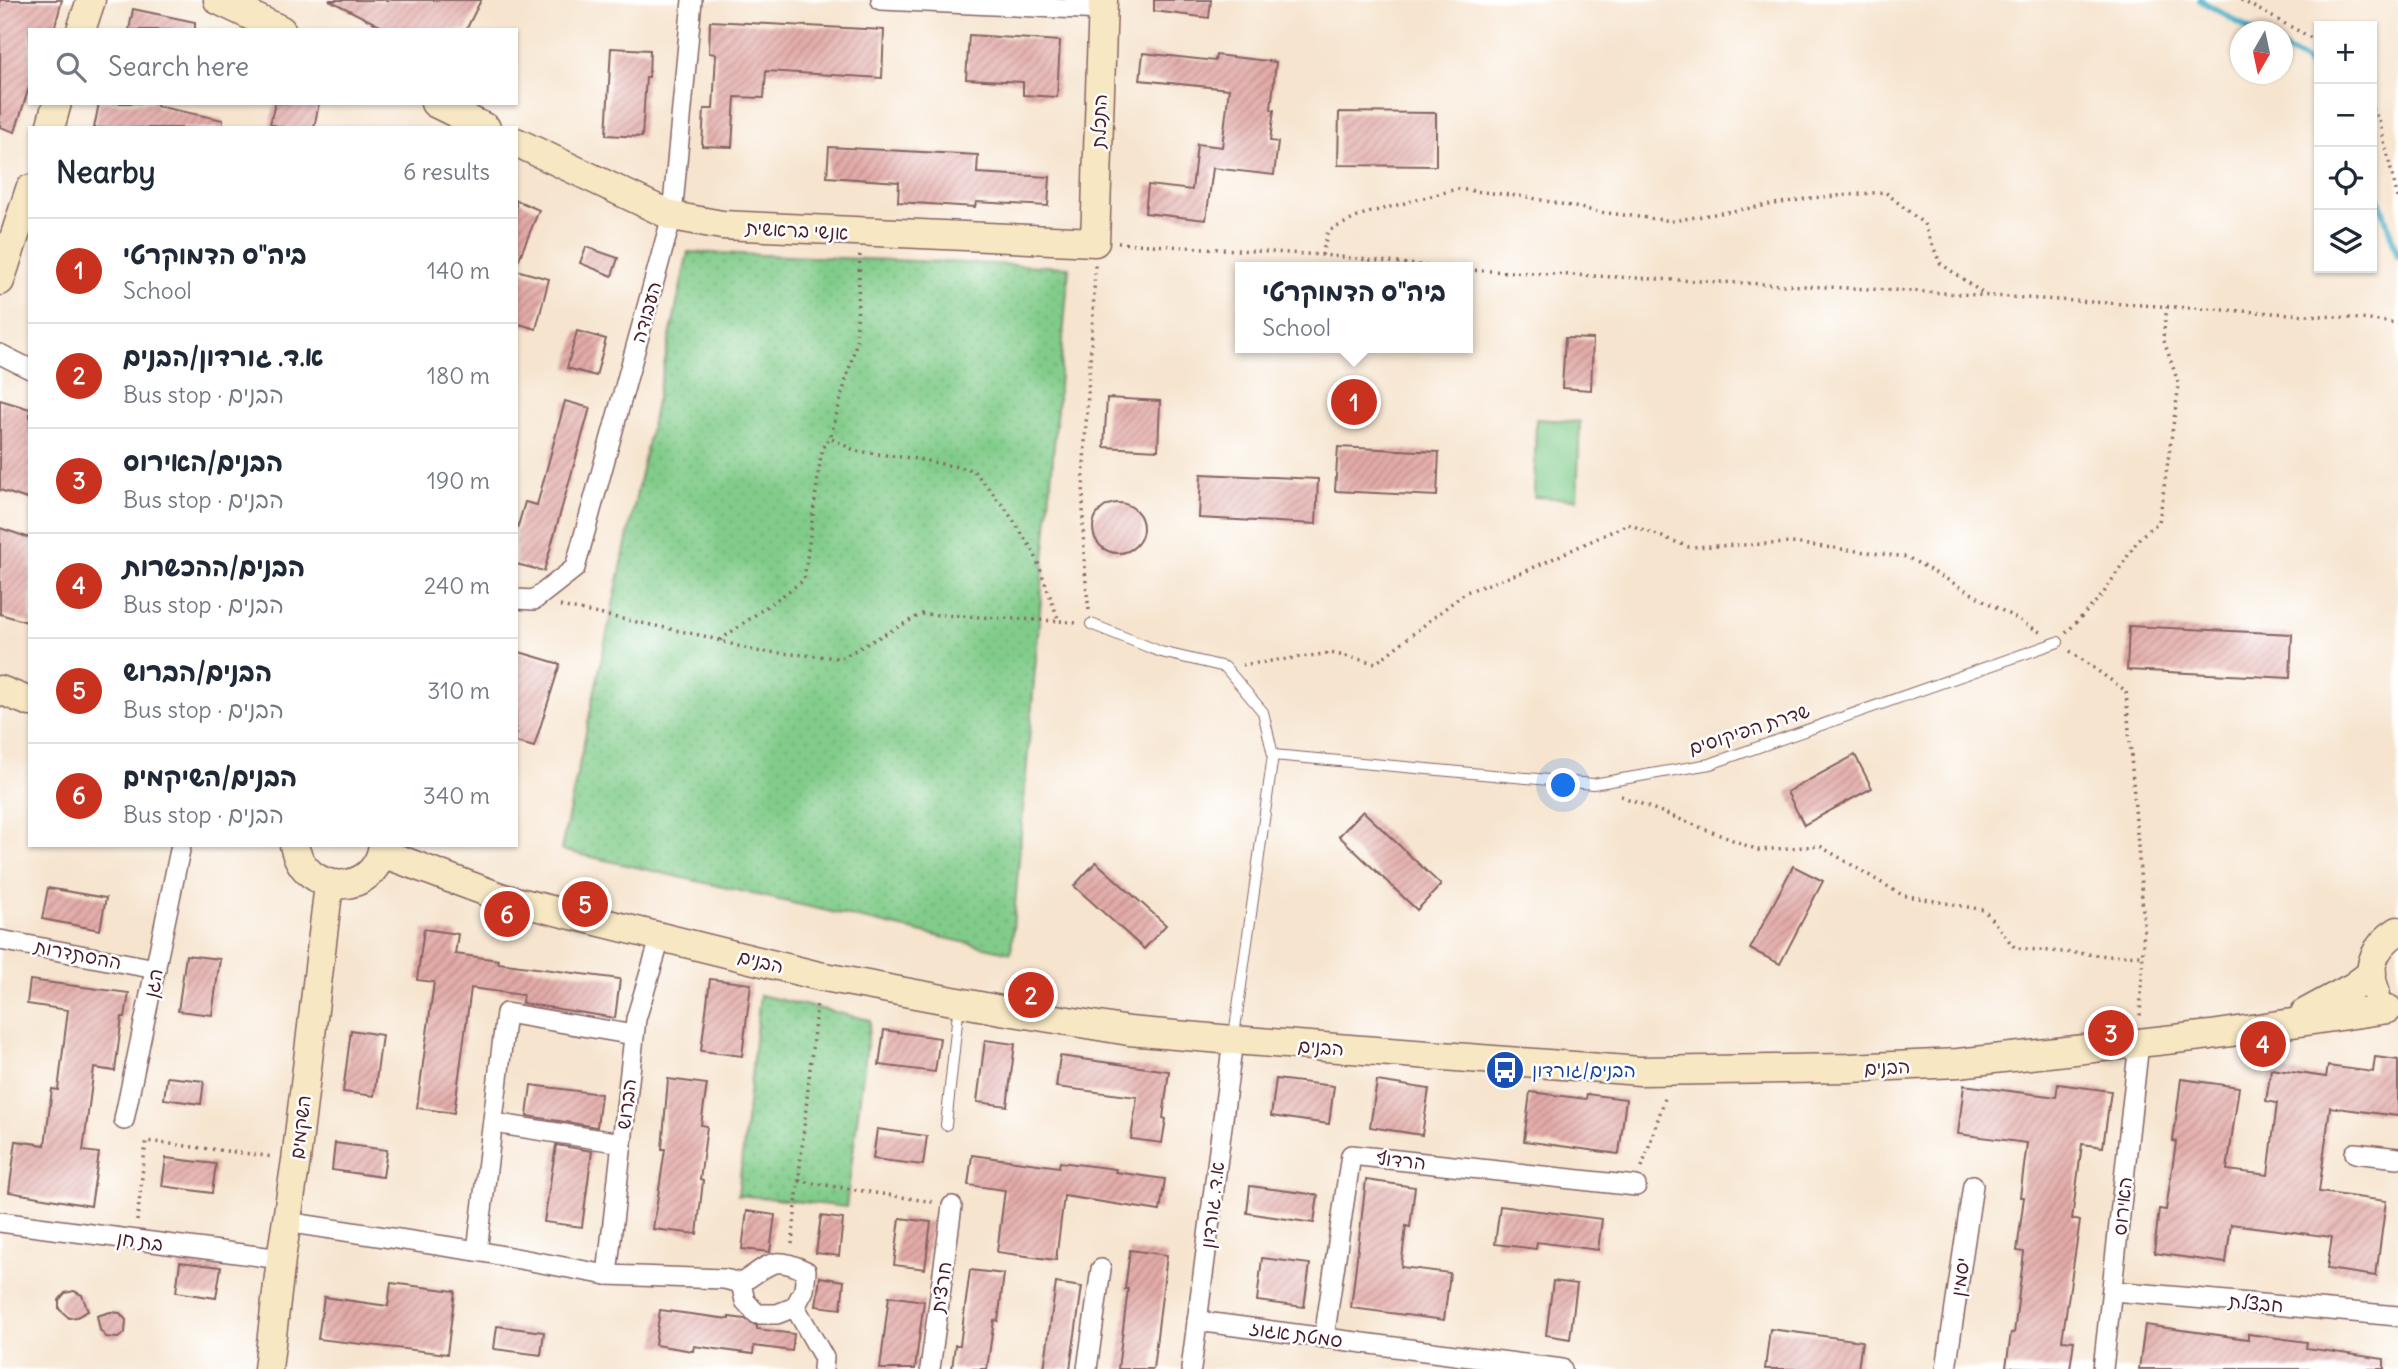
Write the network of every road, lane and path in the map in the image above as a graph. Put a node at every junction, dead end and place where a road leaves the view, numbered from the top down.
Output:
1 (91, 0) edge
2 (218, 0) edge
3 (692, 0) edge
4 (881, 0) edge
5 (893, 0) edge
6 (2241, 0) edge
7 (1103, 5) edge
8 (82, 28) edge
9 (277, 28) edge
10 (2314, 39) edge
11 (56, 105) edge
12 (439, 105) edge
13 (2377, 117) edge
14 (51, 126) edge
15 (482, 126) edge
16 (518, 143) edge
17 (28, 195) edge
18 (2398, 199) edge
19 (672, 216) junction
20 (860, 233) junction
21 (1096, 242) junction
22 (1322, 255) junction
23 (1389, 262) edge
24 (1473, 270) edge
25 (0, 281) edge
26 (1986, 296) junction
27 (2167, 307) junction
28 (2398, 323) edge
29 (0, 354) edge
30 (28, 368) edge
31 (831, 438) junction
32 (525, 600) edge
33 (1059, 621) junction
34 (1091, 624) junction
35 (720, 640) junction
36 (2058, 642) junction
37 (1225, 667) junction
38 (0, 690) edge
39 (28, 701) edge
40 (1273, 755) junction
41 (1594, 785) junction
42 (181, 847) edge
43 (294, 847) edge
44 (382, 849) edge
45 (330, 884) junction
46 (2396, 927) edge
47 (661, 936) junction
48 (0, 940) edge
49 (2143, 955) junction
50 (156, 969) junction
51 (2372, 973) junction
52 (820, 976) junction
53 (959, 1003) junction
54 (2393, 1012) edge
55 (2280, 1026) junction
56 (634, 1034) junction
57 (1233, 1040) junction
58 (2139, 1043) junction
59 (1675, 1070) junction
60 (124, 1120) dead end
61 (493, 1123) junction
62 (946, 1125) dead end
63 (622, 1143) junction
64 (2355, 1153) dead end
65 (2398, 1158) edge
66 (296, 1160) junction
67 (799, 1180) junction
68 (1973, 1185) dead end
69 (1636, 1186) joint
70 (953, 1206) joint
71 (0, 1222) edge
72 (286, 1222) junction
73 (134, 1240) junction
74 (477, 1251) junction
75 (281, 1259) junction
76 (790, 1263) junction
77 (1101, 1269) dead end
78 (607, 1275) junction
79 (741, 1283) junction
80 (2113, 1291) junction
81 (795, 1307) junction
82 (2398, 1316) edge
83 (1197, 1321) junction
84 (1324, 1338) junction
85 (268, 1369) edge
86 (823, 1369) edge
87 (930, 1369) edge
88 (1087, 1369) edge
89 (1191, 1369) edge
90 (1562, 1369) edge
91 (1946, 1369) edge
92 (2103, 1369) edge

1 - 8 street
2 - 9 street
3 - 19 street, העבודה
4 - 5 street
5 - 7 street
6 - 10 path
7 - 21 street, התכלת
11 - 14 street
12 - 15 street
13 - 18 path
16 - 19 street, אנשי בראשית
17 - 25 street
19 - 20 street, אנשי בראשית
19 - 32 street, העבודה
20 - 21 street, אנשי בראשית
20 - 31 path
21 - 22 path
21 - 34 path
22 - 23 path
22 - 26 path
24 - 26 path
26 - 27 path
27 - 28 path
27 - 36 path
29 - 30 street
31 - 33 path
31 - 35 path
32 - 35 path
33 - 34 path
33 - 35 path
34 - 37 lane
36 - 37 path
36 - 41 lane, שדרת הפיקוסים
36 - 49 path
37 - 40 lane
38 - 39 street
40 - 41 lane, שדרת הפיקוסים
40 - 57 lane
41 - 49 path
42 - 50 street, הגן
43 - 45 street
44 - 45 street
44 - 47 street, הבנים
45 - 66 street, השקמים
46 - 51 street
47 - 52 street, הבנים
47 - 56 street, הברוש
48 - 50 street, ההסתדרות
49 - 58 path
50 - 60 street, הגן
51 - 54 street
51 - 55 street, הבנים
52 - 53 street, הבנים
52 - 67 path
53 - 57 street, הבנים
53 - 62 lane
54 - 55 street, הבנים
55 - 58 street, הבנים
56 - 61 street
56 - 63 street, הברוש
57 - 59 street, הבנים
57 - 83 street, א.ד. גורדון
58 - 59 street, הבנים
58 - 80 street, האירוס
59 - 69 path
61 - 63 street
61 - 74 street
63 - 78 street, הברוש
64 - 65 street
66 - 72 street, השקמים
66 - 73 path
67 - 70 path
67 - 76 path
68 - 91 street, יסמין
69 - 84 street, הרדוף
70 - 87 street, חרצית
71 - 73 street, בת חן
72 - 74 street
72 - 75 street, השקמים
73 - 75 street, בת חן
74 - 78 street
75 - 85 street, השקמים
76 - 79 street
76 - 81 street
77 - 88 street
78 - 79 street
79 - 81 street
80 - 82 street, חבצלת
80 - 92 street, האירוס
81 - 86 street
83 - 84 street, סמטת אגוז
83 - 89 street, א.ד. גורדון
84 - 90 street, סמטת אגוז

